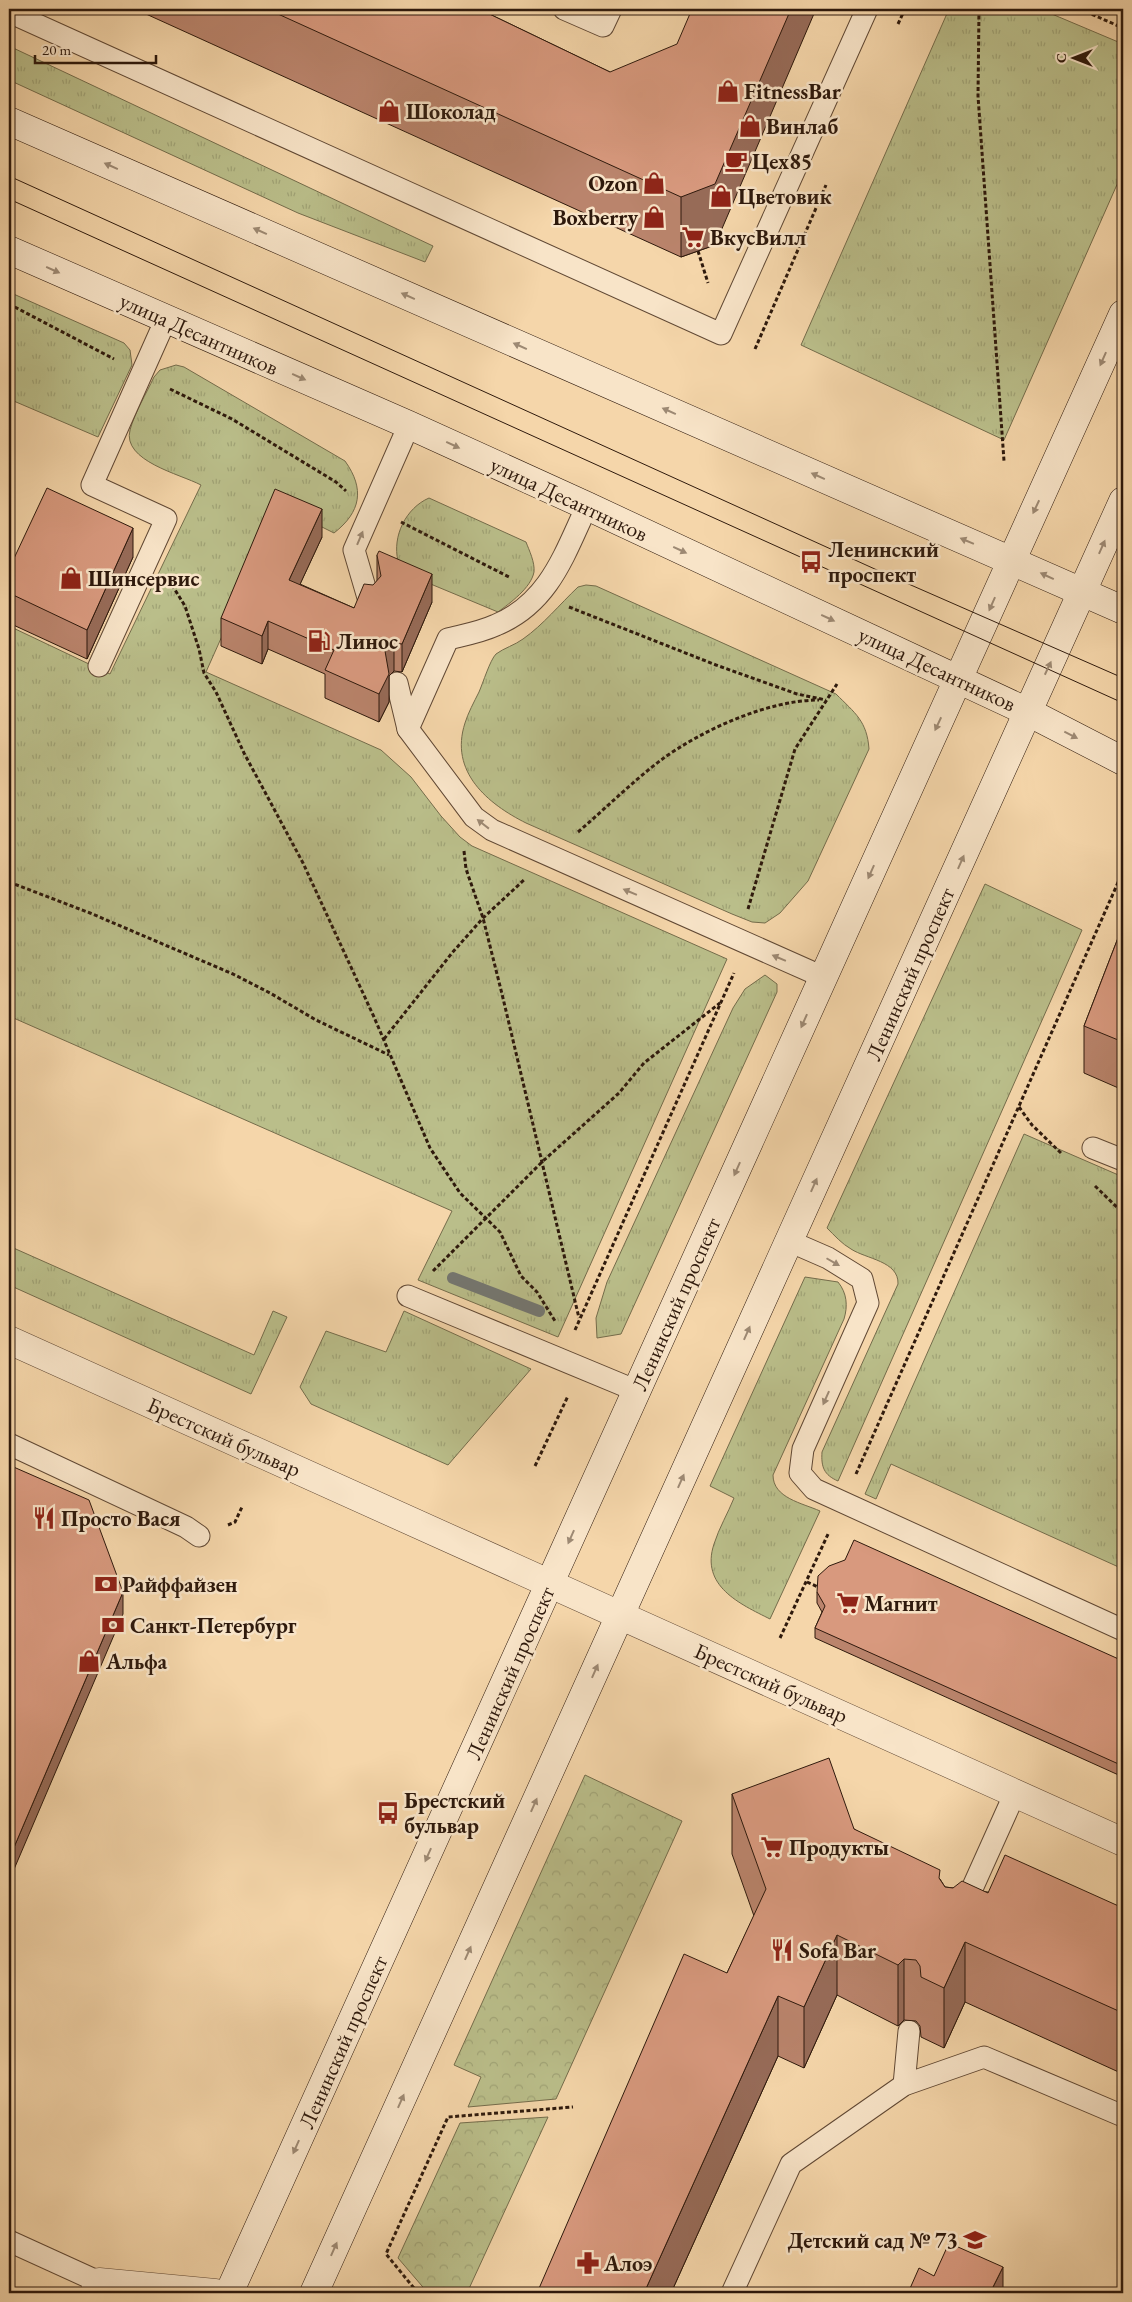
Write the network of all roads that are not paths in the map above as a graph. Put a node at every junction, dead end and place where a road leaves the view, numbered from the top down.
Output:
1 (564, 9) edge
2 (611, 9) edge
3 (867, 9) edge
4 (9, 12) edge
5 (9, 121) edge
6 (9, 250) edge
7 (1123, 314) edge
8 (166, 319) junction
9 (409, 425) junction
10 (1123, 501) edge
11 (587, 506) junction
12 (1012, 559) junction
13 (1082, 592) junction
14 (369, 601) edge
15 (1123, 610) edge
16 (99, 666) dead end
17 (958, 680) junction
18 (397, 683) dead end
19 (1028, 712) junction
20 (408, 729) junction
21 (1123, 761) edge
22 (824, 977) junction
23 (1092, 1148) dead end
24 (1123, 1160) edge
25 (789, 1241) junction
26 (408, 1296) road end
27 (9, 1340) edge
28 (637, 1391) junction
29 (9, 1444) edge
30 (200, 1536) dead end
31 (550, 1584) junction
32 (620, 1615) junction
33 (1123, 1630) edge
34 (1016, 1793) junction
35 (1123, 1842) edge
36 (954, 1928) edge
37 (909, 2031) dead end
38 (904, 2085) junction
39 (1123, 2116) edge
40 (9, 2241) edge
41 (97, 2288) edge
42 (215, 2293) edge
43 (229, 2293) edge
44 (314, 2293) edge
45 (732, 2293) edge

1 - 2 lane
3 - 4 lane
12 -> 5 main road
6 -> 8 main road, улица Десантников
7 -> 12 main road, Ленинский проспект
8 -> 9 main road, улица Десантников
8 - 16 lane
9 -> 11 main road, улица Десантников
14 -> 9 lane
13 -> 10 main road, Ленинский проспект
11 -> 17 main road, улица Десантников
11 - 20 lane
13 -> 12 main road
12 -> 17 main road, Ленинский проспект
13 - 15 main road
19 -> 13 main road, Ленинский проспект
17 - 19 main road, улица Десантников
17 -> 22 main road, Ленинский проспект
18 - 20 lane
19 -> 21 main road, улица Десантников
25 -> 19 main road, Ленинский проспект
22 -> 20 lane
22 -> 28 main road, Ленинский проспект
23 - 24 lane
32 -> 25 main road, Ленинский проспект
25 -> 33 lane
26 - 28 lane
27 - 31 main road, Брестский бульвар
28 -> 31 main road, Ленинский проспект
29 - 30 lane
31 - 32 main road, Брестский бульвар
31 -> 43 main road, Ленинский проспект
32 - 34 main road, Брестский бульвар
44 -> 32 main road, Ленинский проспект
34 - 35 main road, Брестский бульвар
34 - 36 lane
37 - 38 lane
38 - 39 lane
38 - 45 lane
40 - 41 lane
41 - 42 main road

